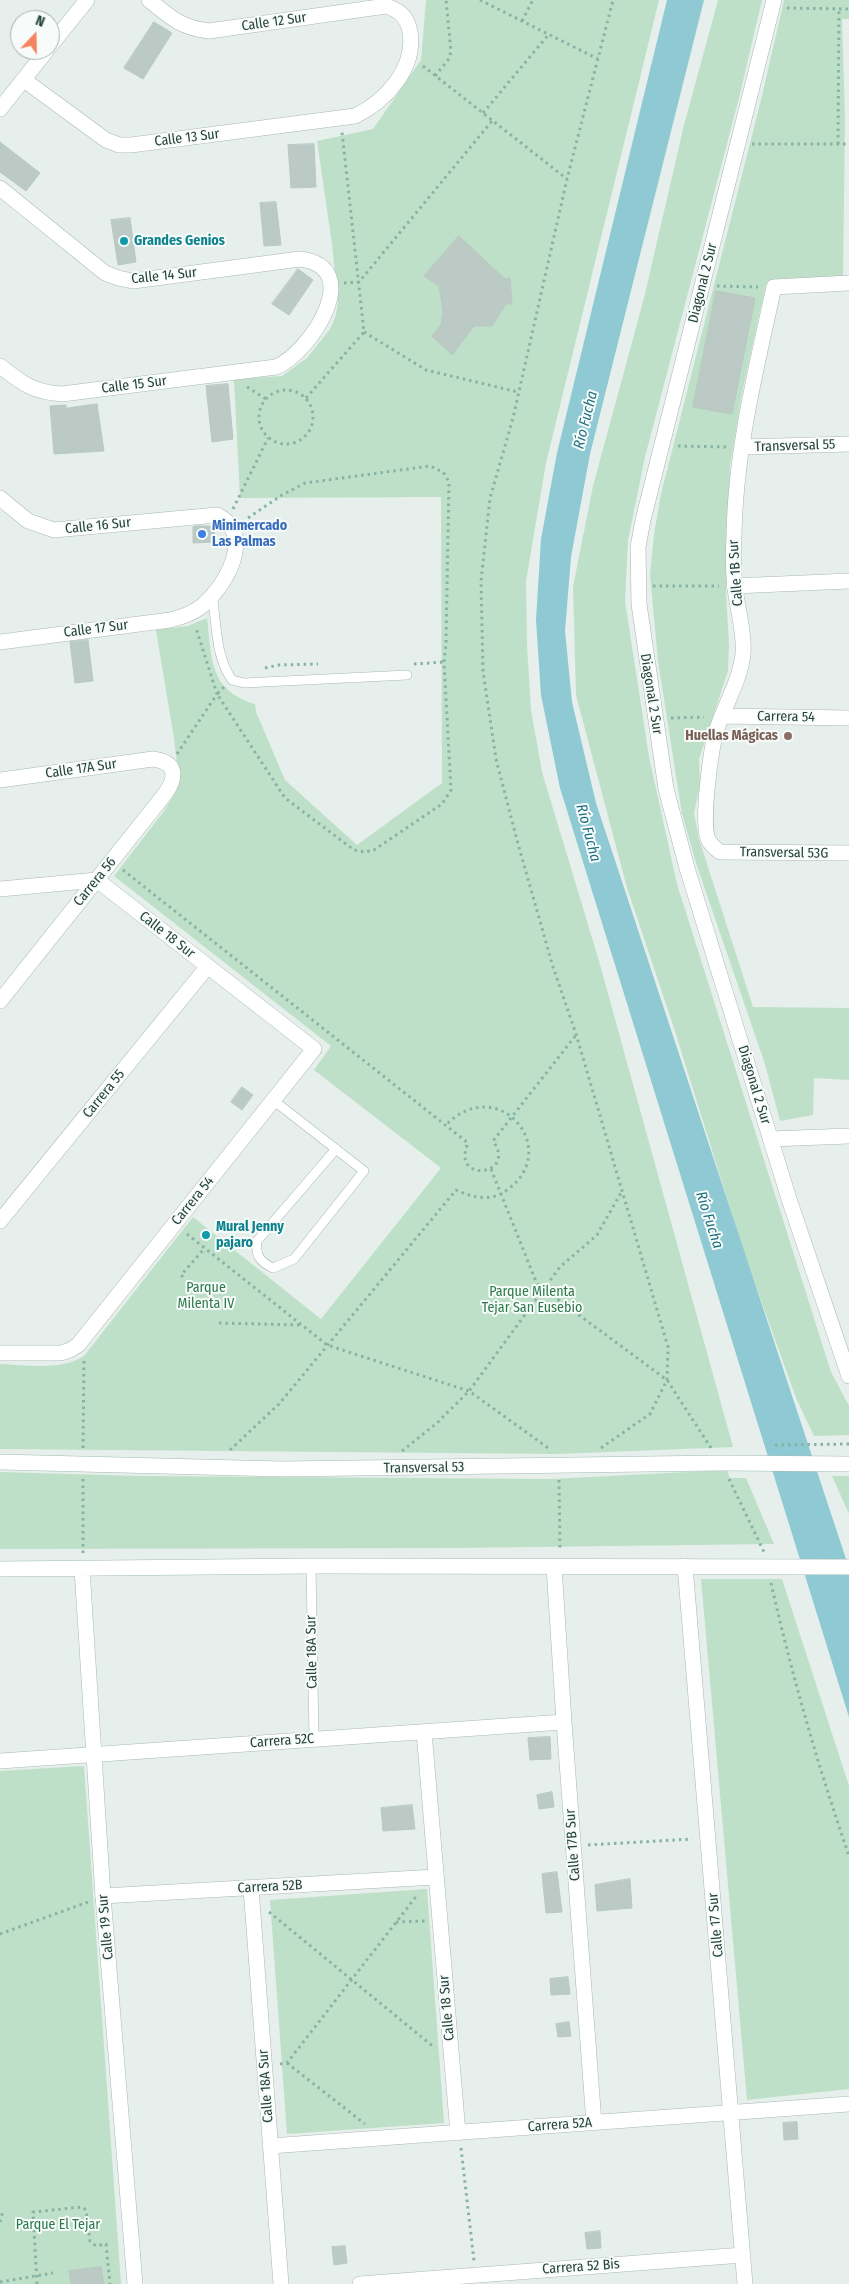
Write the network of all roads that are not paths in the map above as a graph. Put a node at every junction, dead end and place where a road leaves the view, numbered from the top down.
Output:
1 (87, 0) edge
2 (149, 0) edge
3 (773, 4) edge
4 (60, 34) edge
5 (39, 60) edge
6 (24, 80) junction
7 (0, 109) edge
8 (368, 109) joint
9 (0, 188) edge
10 (849, 284) edge
11 (0, 366) edge
12 (276, 367) joint
13 (849, 444) edge
14 (742, 447) junction
15 (0, 498) edge
16 (849, 582) edge
17 (734, 586) junction
18 (212, 595) junction
19 (0, 642) edge
20 (407, 675) dead end
21 (723, 716) junction
22 (849, 718) edge
23 (166, 763) joint
24 (0, 780) edge
25 (720, 852) joint
26 (849, 853) edge
27 (97, 880) junction
28 (0, 889) edge
29 (208, 966) junction
30 (0, 1001) edge
31 (314, 1049) joint
32 (273, 1100) junction
33 (849, 1136) edge
34 (770, 1139) junction
35 (336, 1149) junction
36 (0, 1221) edge
37 (0, 1353) edge
38 (849, 1376) edge
39 (0, 1462) edge
40 (845, 1464) edge
41 (310, 1566) junction
42 (558, 1566) junction
43 (685, 1566) junction
44 (849, 1567) edge
45 (0, 1569) edge
46 (82, 1569) junction
47 (564, 1722) junction
48 (424, 1732) junction
49 (314, 1739) junction
50 (94, 1753) junction
51 (0, 1761) edge
52 (433, 1877) junction
53 (251, 1893) junction
54 (103, 1896) junction
55 (849, 2104) edge
56 (732, 2113) junction
57 (594, 2123) junction
58 (458, 2133) junction
59 (270, 2146) junction
60 (743, 2255) junction
61 (135, 2284) edge
62 (281, 2284) edge
63 (360, 2284) edge
64 (745, 2284) edge

1 - 4 street
2 - 8 street, Calle 12 Sur
3 - 34 street, Diagonal 2 Sur
5 - 6 street
6 - 7 street
6 - 8 street, Calle 13 Sur
9 - 12 street, Calle 14 Sur
10 - 14 street, Calle 1B Sur
11 - 12 street, Calle 15 Sur
13 - 14 street, Transversal 55
14 - 17 street, Calle 1B Sur
15 - 18 street, Calle 16 Sur
16 - 17 street
17 - 21 street, Calle 1B Sur
18 - 19 street, Calle 17 Sur
18 - 20 lane
21 - 22 street, Carrera 54
21 - 25 street, Calle 1B Sur
23 - 24 street, Calle 17A Sur
23 - 27 street, Carrera 56
25 - 26 street, Transversal 53G
27 - 28 street
27 - 29 street, Calle 18 Sur
27 - 30 street, Carrera 56
29 - 31 street, Calle 18 Sur
29 - 36 street, Carrera 55
31 - 32 street, Carrera 54
32 - 35 lane
32 - 37 street, Carrera 54
33 - 34 street
34 - 38 street, Diagonal 2 Sur
35 - 35 lane
39 - 40 street, Transversal 53
41 - 42 street
41 - 46 street
41 - 49 lane, Calle 18A Sur
42 - 43 street
42 - 47 street, Calle 17B Sur
43 - 44 street
43 - 56 street, Calle 17 Sur
45 - 46 street
46 - 50 street, Calle 19 Sur
47 - 48 street, Carrera 52C
47 - 57 street, Calle 17B Sur
48 - 49 street, Carrera 52C
48 - 52 street, Calle 18 Sur
49 - 50 street, Carrera 52C
50 - 51 street, Carrera 52C
50 - 54 street, Calle 19 Sur
52 - 53 street, Carrera 52B
52 - 58 street, Calle 18 Sur
53 - 54 street, Carrera 52B
53 - 59 street, Calle 18A Sur
54 - 61 street, Calle 19 Sur
55 - 56 street, Carrera 52A
56 - 57 street, Carrera 52A
56 - 60 street, Calle 17 Sur
57 - 58 street, Carrera 52A
58 - 59 street, Carrera 52A
59 - 62 street, Calle 18A Sur
60 - 63 street, Carrera 52 Bis
60 - 64 street, Calle 17 Sur

